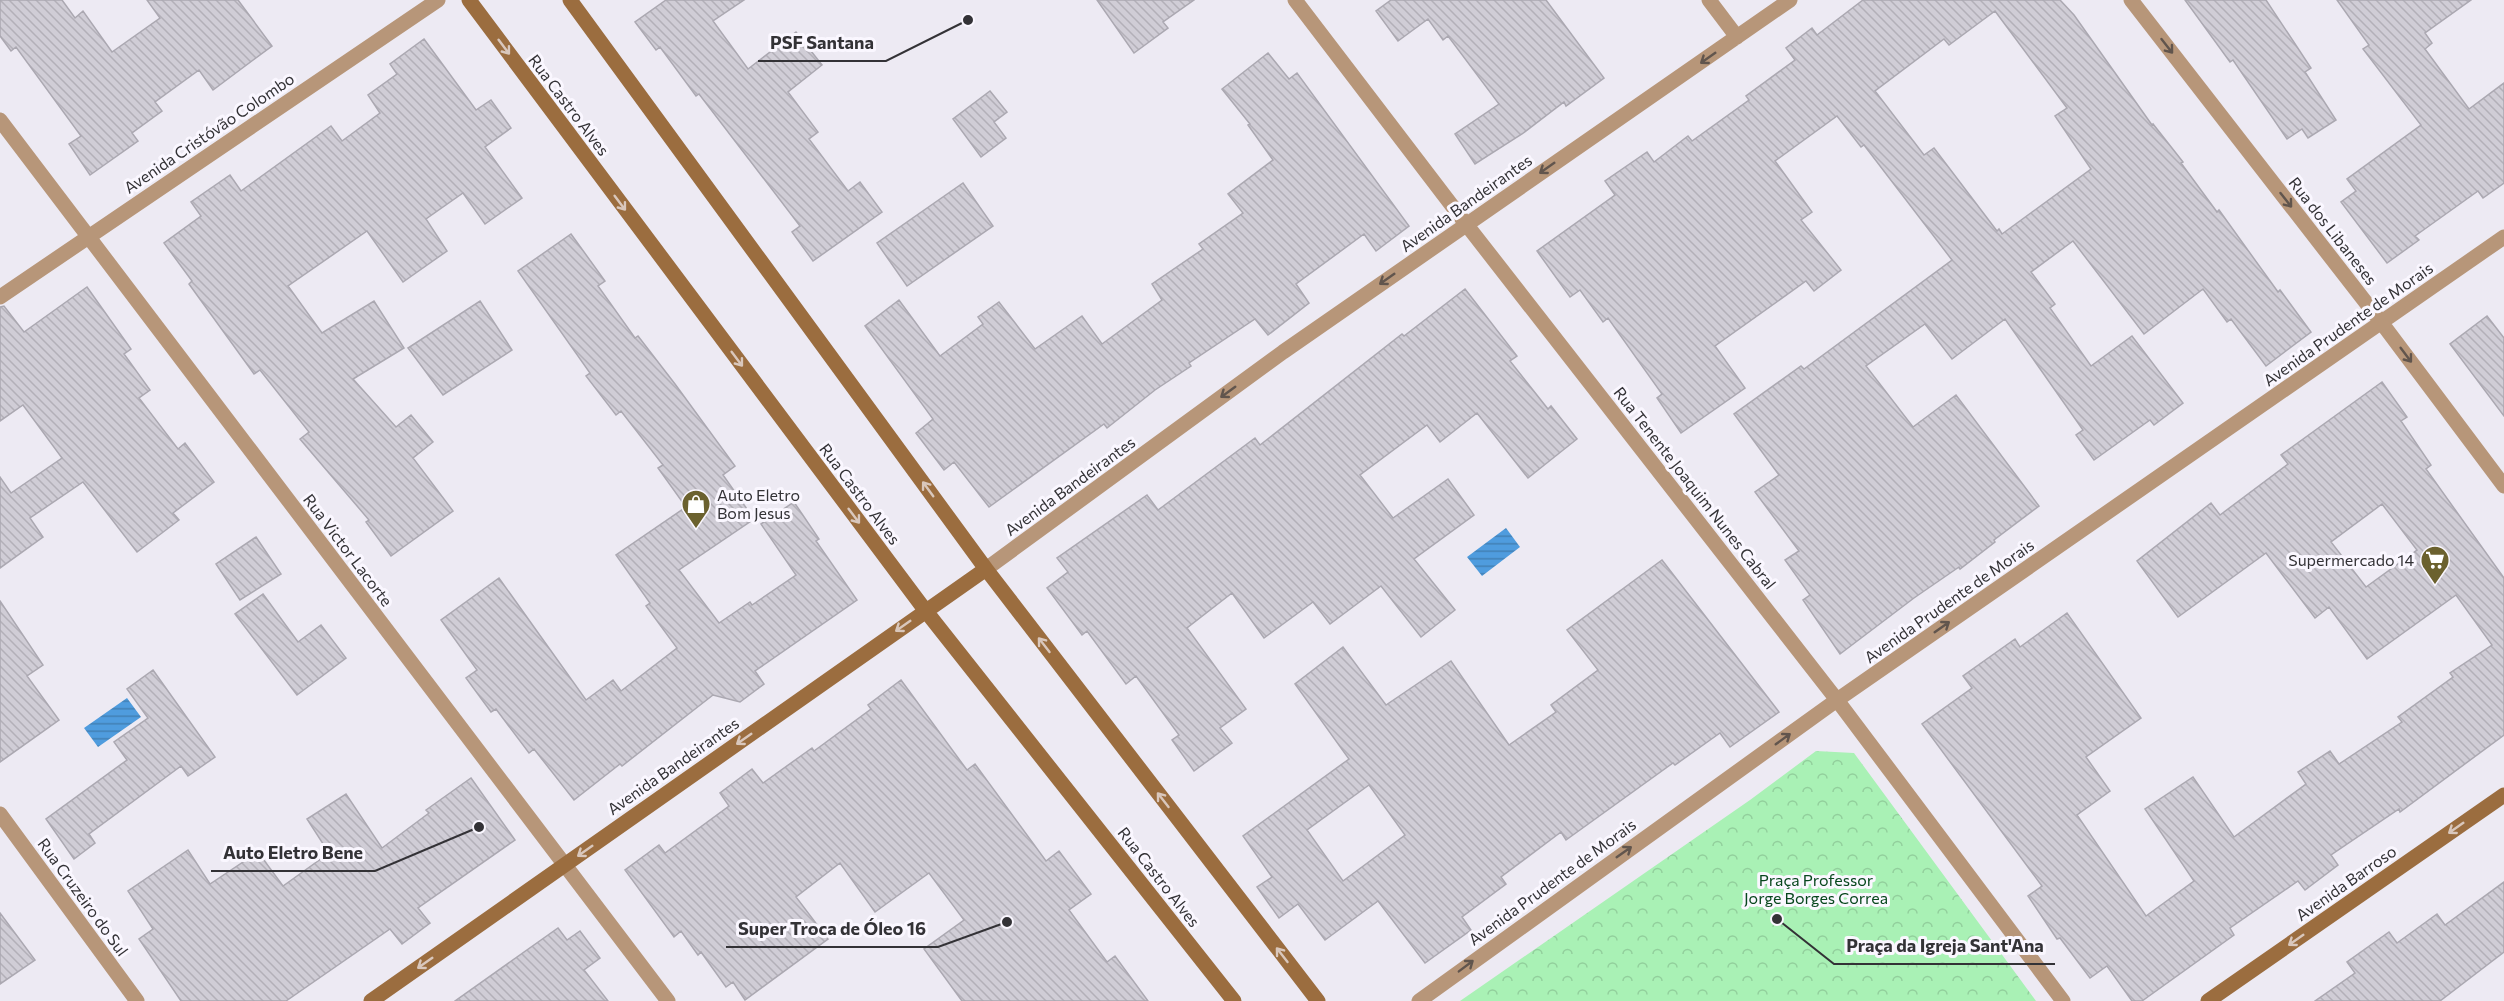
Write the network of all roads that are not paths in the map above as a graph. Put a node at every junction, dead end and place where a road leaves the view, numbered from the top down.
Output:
1 (438, 0) edge
2 (469, 0) edge
3 (570, 0) edge
4 (1295, 0) edge
5 (1709, 0) edge
6 (1790, 0) edge
7 (2131, 0) edge
8 (1737, 38) junction
9 (0, 120) edge
10 (1466, 224) junction
11 (88, 236) junction
12 (2504, 237) edge
13 (0, 297) edge
14 (2381, 322) junction
15 (2504, 486) edge
16 (986, 569) junction
17 (925, 610) junction
18 (1837, 700) junction
19 (2504, 795) edge
20 (0, 814) edge
21 (565, 865) junction
22 (137, 1001) edge
23 (371, 1001) edge
24 (668, 1001) edge
25 (1234, 1001) edge
26 (1318, 1001) edge
27 (1419, 1001) edge
28 (2063, 1001) edge
29 (2208, 1001) edge

1 - 11 street, Avenida Cristóvão Colombo
2 -> 17 main road, Rua Castro Alves
16 -> 3 main road
4 - 10 street, Rua Tenente Joaquim Nunes Cabral
5 - 8 street
6 - 8 street, Avenida Bandeirantes
7 -> 14 street, Rua dos Libaneses
8 -> 10 street, Avenida Bandeirantes
9 - 11 street, Rua Victor Lacorte
10 -> 16 street, Avenida Bandeirantes
10 - 18 street, Rua Tenente Joaquim Nunes Cabral
11 - 13 street, Avenida Cristóvão Colombo
11 - 21 street, Rua Victor Lacorte
12 - 14 street, Avenida Prudente de Morais
14 -> 15 street, Rua dos Libaneses
18 -> 14 street, Avenida Prudente de Morais
16 - 17 main road, Avenida Bandeirantes
26 -> 16 main road
17 -> 21 main road, Avenida Bandeirantes
17 - 25 main road, Rua Castro Alves
27 -> 18 street, Avenida Prudente de Morais
18 - 28 street, Rua Tenente Joaquim Nunes Cabral
19 -> 29 main road, Avenida Barroso
20 - 22 street, Rua Cruzeiro do Sul
21 -> 23 main road, Avenida Bandeirantes
21 - 24 street, Rua Victor Lacorte

